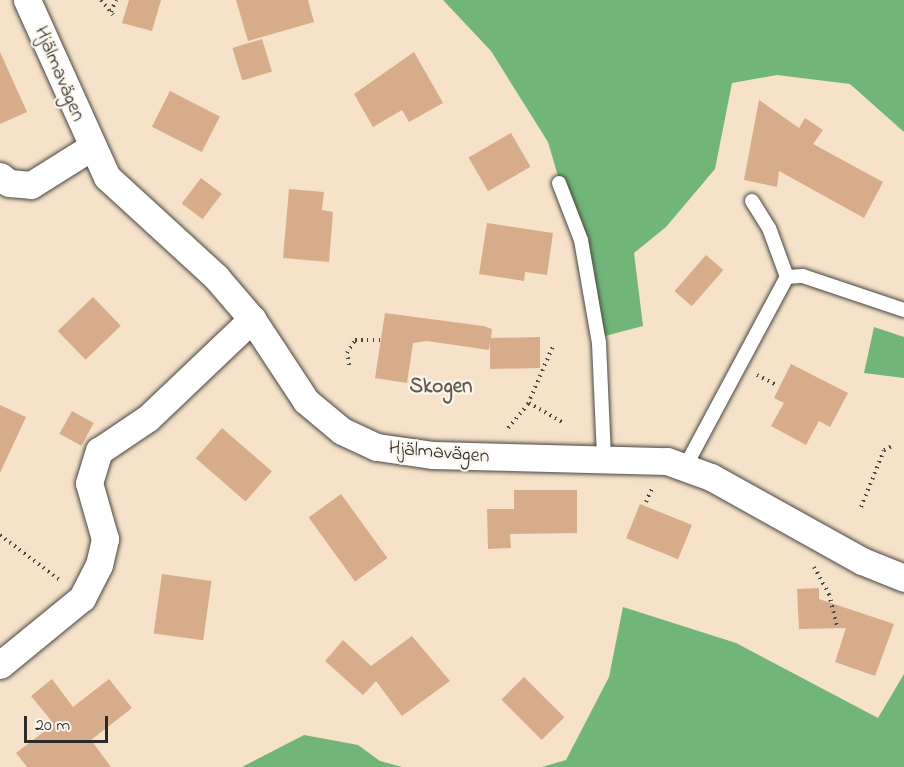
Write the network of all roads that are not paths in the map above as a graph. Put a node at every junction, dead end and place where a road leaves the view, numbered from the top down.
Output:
1 (27, 0) edge
2 (90, 148) junction
3 (0, 176) edge
4 (559, 183) dead end
5 (752, 201) dead end
6 (787, 277) junction
7 (904, 309) edge
8 (252, 319) junction
9 (604, 459) junction
10 (685, 467) junction
11 (904, 578) edge
12 (0, 665) edge

1 - 2 street, Hjälmavägen
2 - 3 street
2 - 8 street, Hjälmavägen
4 - 9 lane
5 - 6 lane
6 - 7 lane
6 - 10 lane
8 - 9 street, Hjälmavägen
8 - 12 street
9 - 10 street, Hjälmavägen
10 - 11 street, Hjälmavägen

